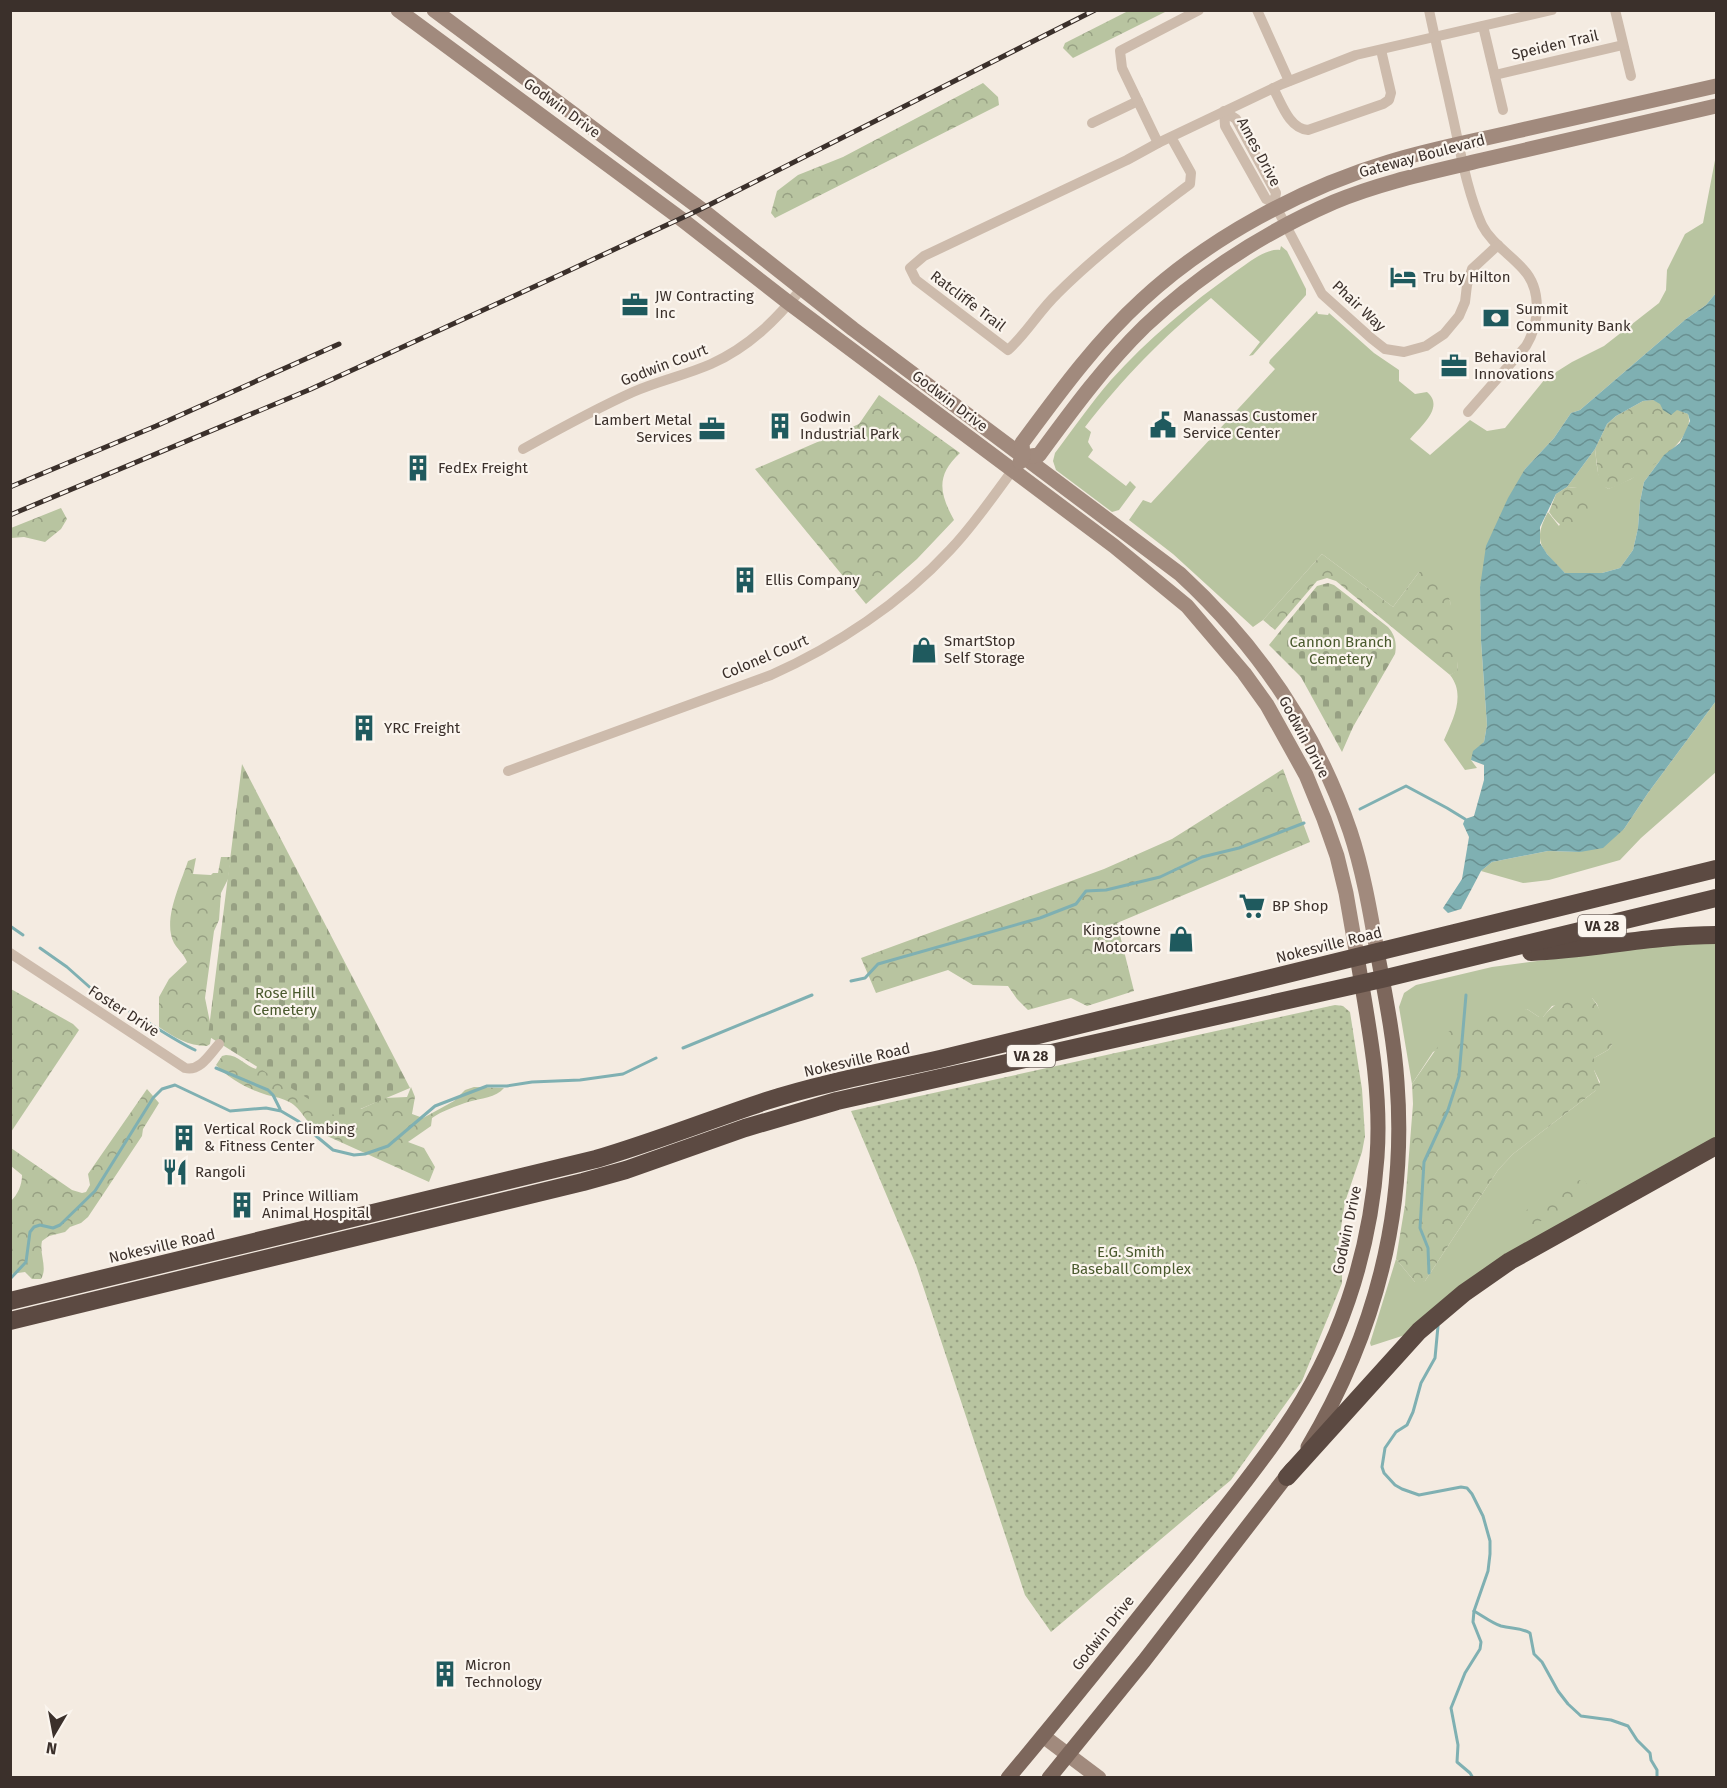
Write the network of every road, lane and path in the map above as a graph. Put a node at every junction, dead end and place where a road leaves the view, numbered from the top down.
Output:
1 (398, 10) edge
2 (434, 10) edge
3 (1199, 10) edge
4 (1257, 10) edge
5 (1429, 10) edge
6 (1552, 10) edge
7 (1616, 10) edge
8 (1528, 13) edge
9 (1483, 26) junction
10 (1434, 37) junction
11 (1623, 45) junction
12 (1381, 50) junction
13 (1495, 75) junction
14 (1630, 76) dead end
15 (1289, 81) junction
16 (1716, 86) edge
17 (1273, 88) junction
18 (1138, 101) junction
19 (1716, 106) edge
20 (1503, 110) dead end
21 (1224, 111) junction
22 (1092, 123) dead end
23 (1171, 137) junction
24 (1158, 143) junction
25 (1459, 144) junction
26 (1464, 164) junction
27 (1275, 205) junction
28 (1287, 225) junction
29 (1498, 245) junction
30 (802, 288) junction
31 (789, 303) junction
32 (1468, 412) dead end
33 (522, 448) dead end
34 (1023, 457) junction
35 (1012, 471) junction
36 (1260, 659) junction
37 (1244, 673) junction
38 (508, 771) dead end
39 (1716, 860) edge
40 (1716, 868) edge
41 (1656, 883) junction
42 (1716, 898) edge
43 (1716, 935) edge
44 (1377, 951) junction
45 (10, 953) edge
46 (1487, 955) junction
47 (1357, 956) junction
48 (1382, 980) junction
49 (1362, 984) junction
50 (219, 1044) dead end
51 (1716, 1146) edge
52 (10, 1301) edge
53 (10, 1321) edge
54 (1287, 1478) junction
55 (1043, 1736) junction
56 (1068, 1755) junction
57 (1008, 1778) edge
58 (1049, 1778) edge
59 (1099, 1778) edge

1 - 31 street, Godwin Drive
2 - 30 street, Godwin Drive
3 - 18 street
4 - 15 street
5 - 10 street
6 - 8 street, Ratcliffe Trail
7 - 11 street, Speiden Trail
8 - 9 street, Ratcliffe Trail
9 - 10 street, Ratcliffe Trail
9 - 13 street, Speiden Trail
10 - 12 street, Ratcliffe Trail
10 - 25 street
11 - 13 street, Speiden Trail
11 - 14 street, Speiden Trail
12 - 15 street, Ratcliffe Trail
12 - 17 street
13 - 20 street, Speiden Trail
15 - 17 street, Ratcliffe Trail
16 - 25 street, Gateway Boulevard
17 - 21 street, Ratcliffe Trail
18 - 22 street
18 - 24 street
19 - 26 street, Gateway Boulevard
21 - 23 street, Ratcliffe Trail
21 - 27 street, Ames Drive
23 - 24 street, Ratcliffe Trail
23 - 24 street, Ratcliffe Trail
25 - 26 street
25 - 27 street, Gateway Boulevard
26 - 28 street, Gateway Boulevard
26 - 29 street
27 - 28 street, Ames Drive
27 - 34 street, Gateway Boulevard
28 - 29 street, Phair Way
28 - 34 street, Gateway Boulevard
29 - 32 street
30 - 31 street, Godwin Court
30 - 34 street, Godwin Drive
31 - 33 street, Godwin Court
31 - 35 street, Godwin Drive
34 - 35 street, Gateway Boulevard
34 - 36 street, Godwin Drive
35 - 37 street, Godwin Drive
35 - 38 street, Colonel Court
36 - 37 street
36 - 44 street, Godwin Drive
37 - 47 street, Godwin Drive
39 - 41 highway
40 - 41 highway, Nokesville Road / VA 28
41 - 44 highway, Nokesville Road / VA 28
42 - 46 highway, VA 28
43 - 46 highway
44 - 47 highway, Nokesville Road / VA 28
44 - 48 main road, Godwin Drive
45 - 50 street, Foster Drive
46 - 48 highway, VA 28
47 - 49 main road, Godwin Drive
47 - 52 highway, Nokesville Road / VA 28
48 - 49 highway, VA 28
48 - 54 main road, Godwin Drive
49 - 53 highway, VA 28
49 - 55 main road, Godwin Drive
51 - 54 highway
54 - 56 main road, Godwin Drive
55 - 56 street
55 - 57 main road, Godwin Drive
56 - 58 main road, Godwin Drive
56 - 59 street

